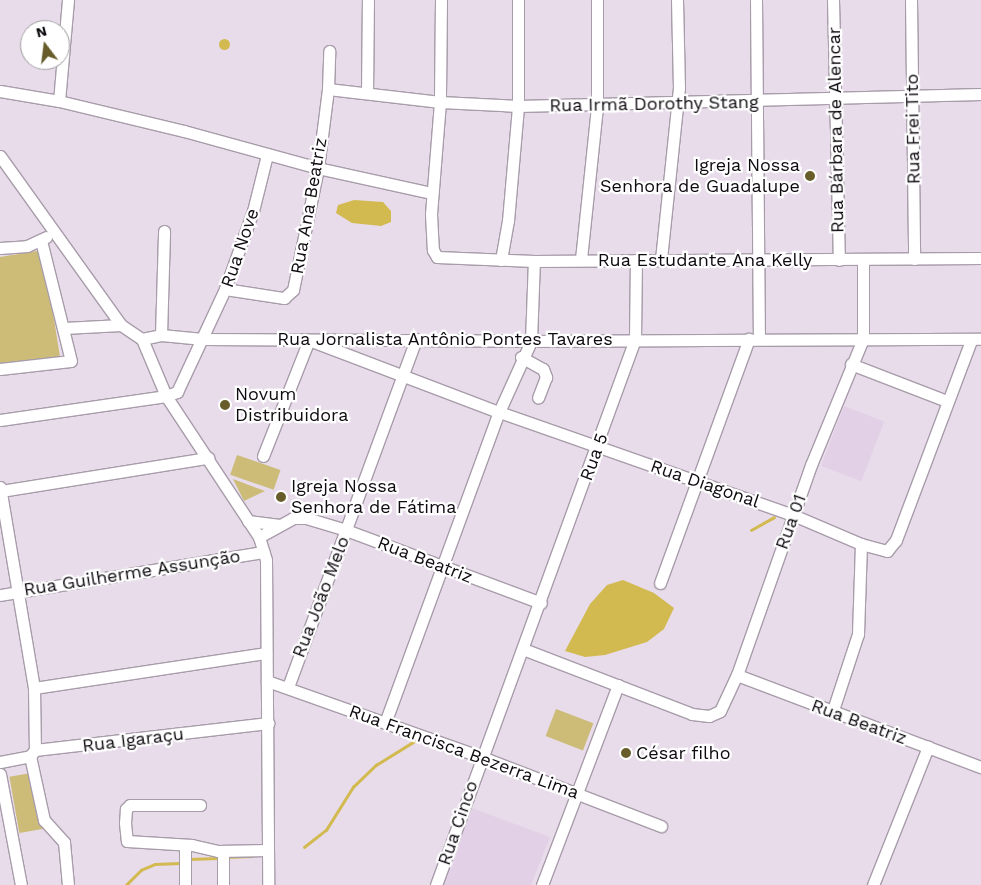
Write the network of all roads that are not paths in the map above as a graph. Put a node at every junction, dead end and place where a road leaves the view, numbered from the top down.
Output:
1 (68, 0) edge
2 (368, 0) edge
3 (440, 0) edge
4 (518, 0) edge
5 (597, 0) edge
6 (677, 0) edge
7 (756, 0) edge
8 (833, 0) edge
9 (911, 0) edge
10 (329, 51) dead end
11 (328, 89) junction
12 (0, 91) edge
13 (366, 94) junction
14 (981, 94) edge
15 (913, 95) junction
16 (836, 96) junction
17 (59, 101) junction
18 (440, 102) junction
19 (759, 102) junction
20 (677, 104) junction
21 (518, 106) junction
22 (597, 106) junction
23 (267, 155) junction
24 (0, 156) edge
25 (318, 168) junction
26 (432, 193) junction
27 (164, 231) dead end
28 (54, 232) junction
29 (41, 240) junction
30 (0, 248) edge
31 (914, 258) junction
32 (981, 258) edge
33 (581, 259) junction
34 (661, 259) junction
35 (501, 260) junction
36 (636, 260) junction
37 (758, 260) junction
38 (839, 260) junction
39 (863, 260) junction
40 (534, 261) junction
41 (225, 289) junction
42 (121, 325) junction
43 (64, 328) junction
44 (161, 335) junction
45 (142, 339) junction
46 (204, 339) junction
47 (416, 339) junction
48 (635, 339) junction
49 (754, 339) junction
50 (863, 339) junction
51 (976, 339) edge
52 (309, 340) junction
53 (531, 340) junction
54 (521, 357) junction
55 (851, 364) junction
56 (0, 369) edge
57 (405, 375) junction
58 (166, 396) junction
59 (538, 398) dead end
60 (947, 401) junction
61 (499, 412) junction
62 (0, 420) edge
63 (598, 446) junction
64 (263, 456) dead end
65 (208, 458) junction
66 (697, 482) junction
67 (0, 487) edge
68 (1, 491) edge
69 (793, 515) junction
70 (248, 521) junction
71 (280, 525) junction
72 (346, 530) junction
73 (259, 537) junction
74 (861, 544) junction
75 (264, 552) junction
76 (442, 568) junction
77 (660, 583) dead end
78 (19, 591) junction
79 (0, 595) edge
80 (541, 603) junction
81 (523, 649) junction
82 (266, 653) junction
83 (736, 675) junction
84 (267, 681) junction
85 (618, 685) junction
86 (288, 686) junction
87 (34, 688) junction
88 (832, 713) junction
89 (268, 723) junction
90 (385, 723) junction
91 (928, 747) junction
92 (32, 753) junction
93 (482, 757) junction
94 (0, 762) edge
95 (981, 767) edge
96 (0, 774) edge
97 (578, 794) junction
98 (200, 805) dead end
99 (661, 826) dead end
100 (185, 845) junction
101 (268, 850) junction
102 (223, 851) junction
103 (21, 885) edge
104 (68, 885) edge
105 (185, 885) edge
106 (223, 885) edge
107 (268, 885) edge
108 (436, 885) edge
109 (542, 885) edge
110 (873, 885) edge

1 - 17 street
2 - 13 street
3 - 18 street
4 - 21 street
5 - 22 street
6 - 20 street
7 - 19 street
8 - 16 street, Rua Bárbara de Alencar
9 - 15 street, Rua Frei Tito
10 - 11 street, Rua Ana Beatriz
11 - 13 street, Rua Irmã Dorothy Stang
11 - 25 street, Rua Ana Beatriz
12 - 17 street
13 - 18 street, Rua Irmã Dorothy Stang
14 - 15 street, Rua Irmã Dorothy Stang
15 - 16 street, Rua Irmã Dorothy Stang
15 - 31 street, Rua Frei Tito
16 - 19 street, Rua Irmã Dorothy Stang
16 - 38 street, Rua Bárbara de Alencar
17 - 23 street
18 - 21 street, Rua Irmã Dorothy Stang
18 - 26 street
19 - 20 street, Rua Irmã Dorothy Stang
19 - 37 street
20 - 22 street, Rua Irmã Dorothy Stang
20 - 34 street
21 - 22 street, Rua Irmã Dorothy Stang
21 - 35 street
22 - 33 street
23 - 25 street
23 - 41 street, Rua Nove
24 - 28 street
25 - 26 street
25 - 41 street, Rua Ana Beatriz
26 - 35 street, Rua Estudante Ana Kelly
27 - 44 street
28 - 29 street
28 - 42 street
29 - 30 street
29 - 43 street
31 - 32 street, Rua Estudante Ana Kelly
31 - 39 street, Rua Estudante Ana Kelly
33 - 36 street, Rua Estudante Ana Kelly
33 - 40 street, Rua Estudante Ana Kelly
34 - 36 street, Rua Estudante Ana Kelly
34 - 37 street, Rua Estudante Ana Kelly
35 - 40 street, Rua Estudante Ana Kelly
36 - 48 street, Rua 5
37 - 38 street, Rua Estudante Ana Kelly
37 - 49 street
38 - 39 street, Rua Estudante Ana Kelly
39 - 50 street
40 - 53 street
41 - 46 street, Rua Nove
42 - 43 street
42 - 45 street
43 - 56 street
44 - 45 street, Rua Jornalista Antônio Pontes Tavares
44 - 46 street, Rua Jornalista Antônio Pontes Tavares
45 - 58 street
46 - 52 street, Rua Jornalista Antônio Pontes Tavares
46 - 58 street, Rua Nove
47 - 52 street, Rua Jornalista Antônio Pontes Tavares
47 - 53 street, Rua Jornalista Antônio Pontes Tavares
47 - 57 street, Rua João Melo
48 - 49 street, Rua Jornalista Antônio Pontes Tavares
48 - 53 street, Rua Jornalista Antônio Pontes Tavares
48 - 63 street, Rua 5
49 - 50 street, Rua Jornalista Antônio Pontes Tavares
49 - 66 street
50 - 51 street, Rua Jornalista Antônio Pontes Tavares
50 - 55 street, Rua 01
51 - 60 street, Rua Diagonal
52 - 57 street, Rua Diagonal
52 - 64 street
53 - 54 street
54 - 59 street
54 - 61 street
55 - 60 street
55 - 69 street, Rua 01
57 - 61 street, Rua Diagonal
57 - 72 street, Rua João Melo
58 - 62 street
58 - 65 street
60 - 74 street, Rua Diagonal
61 - 63 street, Rua Diagonal
61 - 76 street
63 - 66 street, Rua Diagonal
63 - 80 street, Rua 5
65 - 68 street
65 - 70 street
66 - 69 street, Rua Diagonal
66 - 77 street
67 - 68 street
68 - 78 street
69 - 74 street, Rua Diagonal
69 - 83 street, Rua 01
70 - 71 street, Rua Beatriz
70 - 73 street
71 - 72 street, Rua Beatriz
71 - 73 street, Rua Beatriz
72 - 76 street, Rua Beatriz
72 - 86 street, Rua João Melo
73 - 75 street
74 - 88 street
75 - 78 street, Rua Guilherme Assunção
75 - 82 street
76 - 80 street, Rua Beatriz
76 - 90 street
78 - 79 street, Rua Guilherme Assunção
78 - 87 street
80 - 81 street, Rua 5
81 - 85 street
81 - 93 street, Rua Cinco
82 - 84 street
82 - 87 street
83 - 85 street, Rua 01
83 - 88 street, Rua Beatriz
84 - 86 street, Rua Francisca Bezerra Lima
84 - 89 street
85 - 97 street
86 - 90 street, Rua Francisca Bezerra Lima
87 - 92 street
88 - 91 street, Rua Beatriz
89 - 92 street, Rua Igaraçu
89 - 101 street
90 - 93 street, Rua Francisca Bezerra Lima
91 - 95 street, Rua Beatriz
91 - 110 street
92 - 94 street, Rua Igaraçu
92 - 104 street
93 - 97 street, Rua Francisca Bezerra Lima
93 - 108 street, Rua Cinco
96 - 103 street
97 - 99 street, Rua Francisca Bezerra Lima
97 - 109 street
98 - 100 street
100 - 102 street
100 - 105 street
101 - 102 street
101 - 107 street
102 - 106 street

